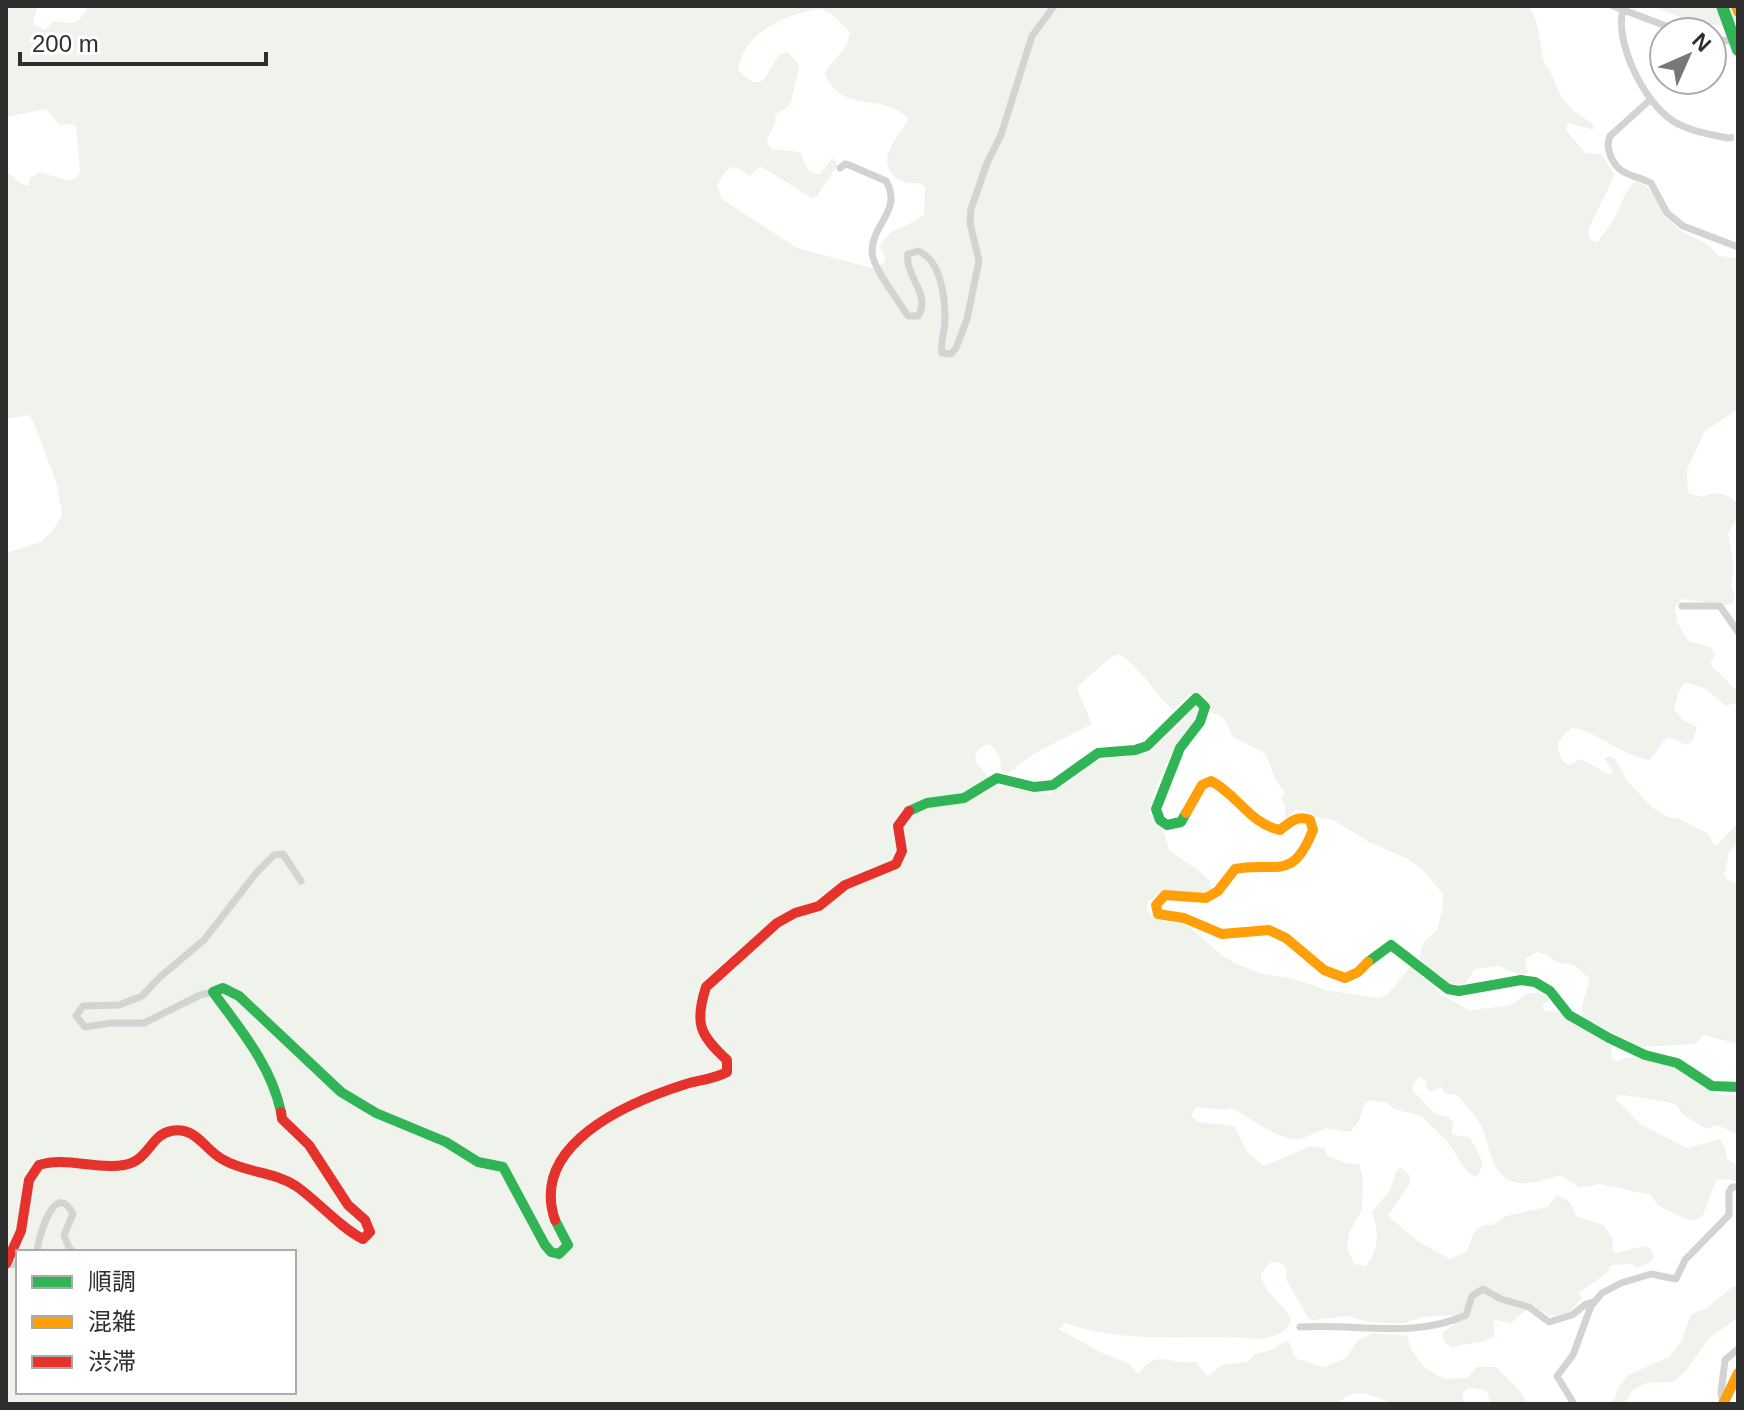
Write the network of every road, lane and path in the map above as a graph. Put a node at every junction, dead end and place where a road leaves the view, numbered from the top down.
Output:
1 (1054, 6) edge
2 (1613, 6) edge
3 (1722, 6) edge
4 (1736, 6) edge
5 (1623, 10) junction
6 (1738, 12) edge
7 (1648, 19) edge
8 (1738, 50) edge
9 (1651, 99) junction
10 (1727, 138) tunnel mouth
11 (840, 168) dead end
12 (1738, 247) edge
13 (1682, 606) dead end
14 (1738, 632) edge
15 (301, 881) dead end
16 (213, 992) junction
17 (1738, 1087) edge
18 (1738, 1187) edge
19 (37, 1250) edge
20 (72, 1250) edge
21 (11, 1264) edge
22 (1593, 1302) junction
23 (1300, 1327) dead end
24 (1738, 1349) edge
25 (1738, 1373) edge
26 (1574, 1404) edge
27 (1723, 1404) edge

1 - 11 street
2 - 5 street
3 - 8 main road, bridge
4 - 6 main road
5 - 7 street
5 - 9 street
9 - 10 street
9 - 12 street
13 - 14 street
15 - 16 street
16 - 17 main road
16 - 21 main road
18 - 22 street
19 - 20 street
22 - 23 street
22 - 26 street
24 - 27 street
25 - 27 main road

